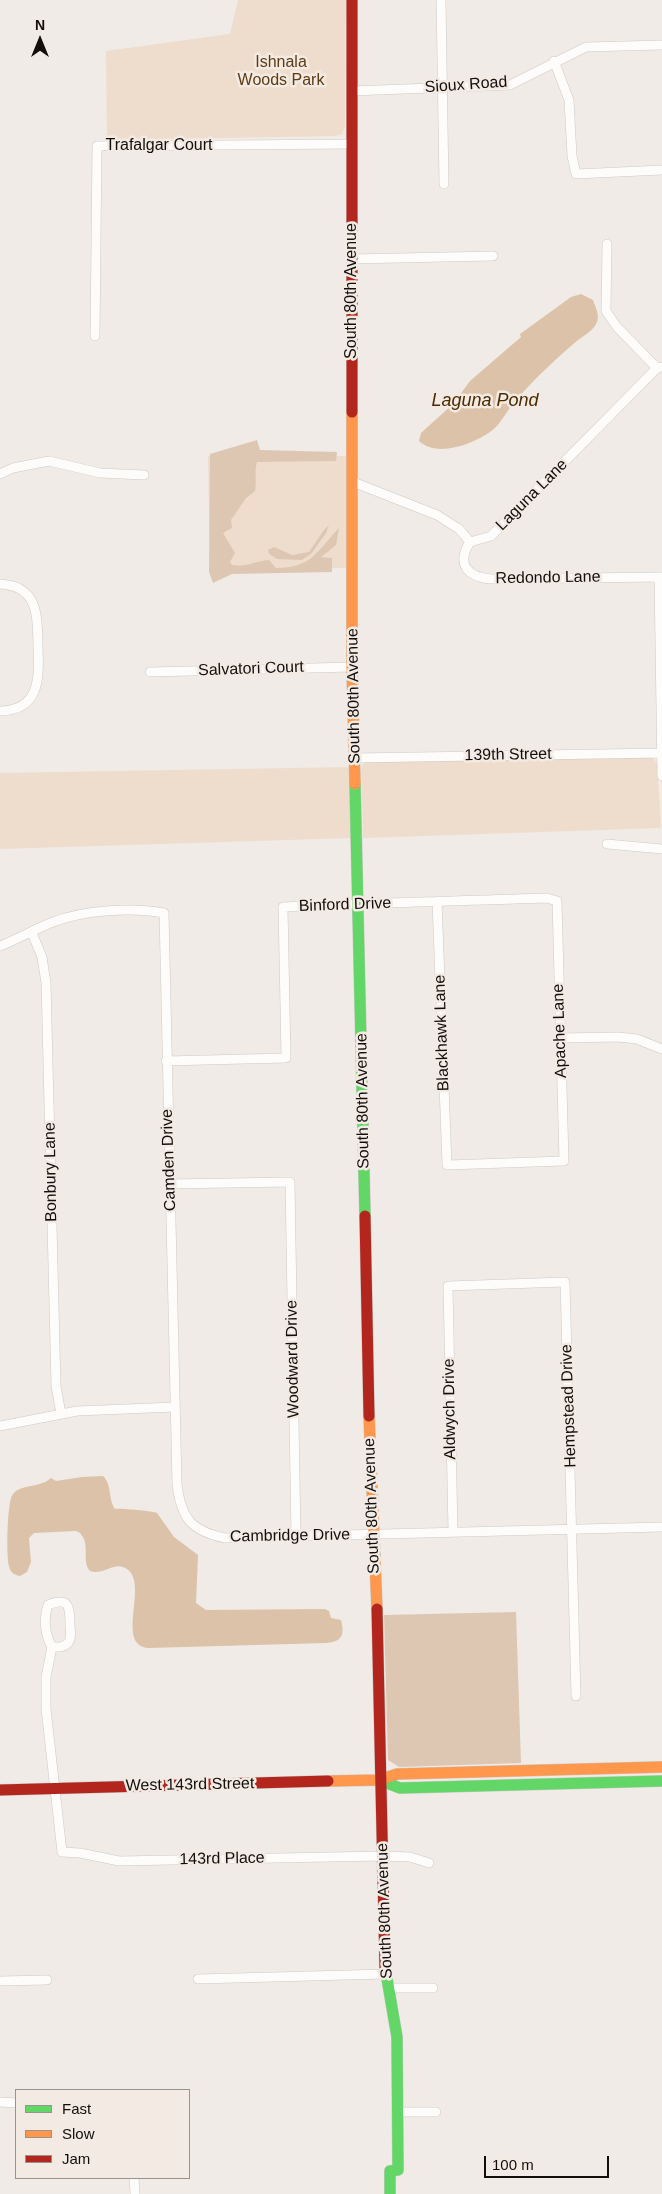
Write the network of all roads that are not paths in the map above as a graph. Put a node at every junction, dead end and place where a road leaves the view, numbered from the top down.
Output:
1 (352, 0) edge
2 (441, 0) edge
3 (662, 45) edge
4 (554, 61) junction
5 (443, 88) junction
6 (352, 91) junction
7 (352, 144) junction
8 (662, 170) edge
9 (444, 184) dead end
10 (606, 244) dead end
11 (493, 256) dead end
12 (352, 259) junction
13 (94, 336) dead end
14 (660, 368) edge
15 (0, 474) edge
16 (144, 475) dead end
17 (353, 482) junction
18 (470, 542) junction
19 (660, 577) edge
20 (0, 584) edge
21 (352, 667) junction
22 (150, 672) dead end
23 (0, 711) edge
24 (662, 753) edge
25 (354, 758) junction
26 (662, 776) edge
27 (606, 844) dead end
28 (662, 848) edge
29 (437, 901) junction
30 (557, 901) joint
31 (358, 904) junction
32 (32, 933) junction
33 (0, 946) edge
34 (560, 1038) junction
35 (662, 1049) edge
36 (166, 1061) junction
37 (564, 1161) joint
38 (170, 1184) junction
39 (565, 1282) joint
40 (175, 1407) junction
41 (61, 1414) junction
42 (0, 1426) edge
43 (662, 1527) edge
44 (572, 1529) junction
45 (453, 1532) junction
46 (374, 1534) junction
47 (296, 1537) junction
48 (52, 1647) junction
49 (576, 1696) dead end
50 (662, 1767) edge
51 (379, 1780) junction
52 (662, 1781) edge
53 (55, 1788) junction
54 (0, 1790) edge
55 (383, 1856) junction
56 (429, 1863) dead end
57 (385, 1974) junction
58 (198, 1979) dead end
59 (47, 1980) dead end
60 (0, 1981) edge
61 (388, 1988) junction
62 (433, 1988) dead end
63 (0, 2102) edge
64 (15, 2103) edge
65 (398, 2112) junction
66 (436, 2112) dead end
67 (134, 2179) edge
68 (135, 2194) edge
69 (390, 2194) edge

1 - 6 street, South 80th Avenue
2 - 5 street
3 - 4 street, Sioux Road
4 - 5 street, Sioux Road
4 - 8 street
5 - 6 street, Sioux Road
5 - 9 street
6 - 7 street, South 80th Avenue
7 - 12 street, South 80th Avenue
7 - 13 street, Trafalgar Court
10 - 14 street
11 - 12 street
12 - 17 street, South 80th Avenue
14 - 18 street, Laguna Lane
15 - 16 street
17 - 18 street
17 - 21 street, South 80th Avenue
18 - 19 street, Redondo Lane
19 - 24 street
20 - 23 street
21 - 22 street, Salvatori Court
21 - 25 street, South 80th Avenue
24 - 25 street, 139th Street
24 - 26 street
25 - 31 street, South 80th Avenue
27 - 28 street
29 - 30 street, Binford Drive
29 - 31 street, Binford Drive
29 - 37 street, Blackhawk Lane
30 - 34 street, Apache Lane
31 - 36 street, Binford Drive
31 - 46 street, South 80th Avenue
32 - 33 street
32 - 36 street, Camden Drive
32 - 41 street, Bonbury Lane
34 - 35 street
34 - 37 street, Apache Lane
36 - 38 street, Camden Drive
38 - 40 street, Camden Drive
38 - 47 street, Woodward Drive
39 - 44 street, Hempstead Drive
39 - 45 street, Aldwych Drive
40 - 41 street
40 - 47 street, Cambridge Drive
41 - 42 street
43 - 44 street, Cambridge Drive
44 - 45 street, Cambridge Drive
44 - 49 street, Hempstead Drive
45 - 46 street, Cambridge Drive
46 - 47 street, Cambridge Drive
46 - 51 street, South 80th Avenue
48 - 48 street
48 - 53 street
50 - 51 street, West 143rd Street
51 - 52 street, West 143rd Street
51 - 53 street, West 143rd Street
51 - 55 street, South 80th Avenue
53 - 54 street, West 143rd Street
53 - 55 street, 143rd Place
55 - 56 street, 143rd Place
55 - 57 street, South 80th Avenue
57 - 58 street
57 - 61 street, South 80th Avenue
59 - 60 street
61 - 62 street
61 - 65 street, South 80th Avenue
63 - 64 street
65 - 66 street
65 - 69 street, South 80th Avenue
67 - 68 street

